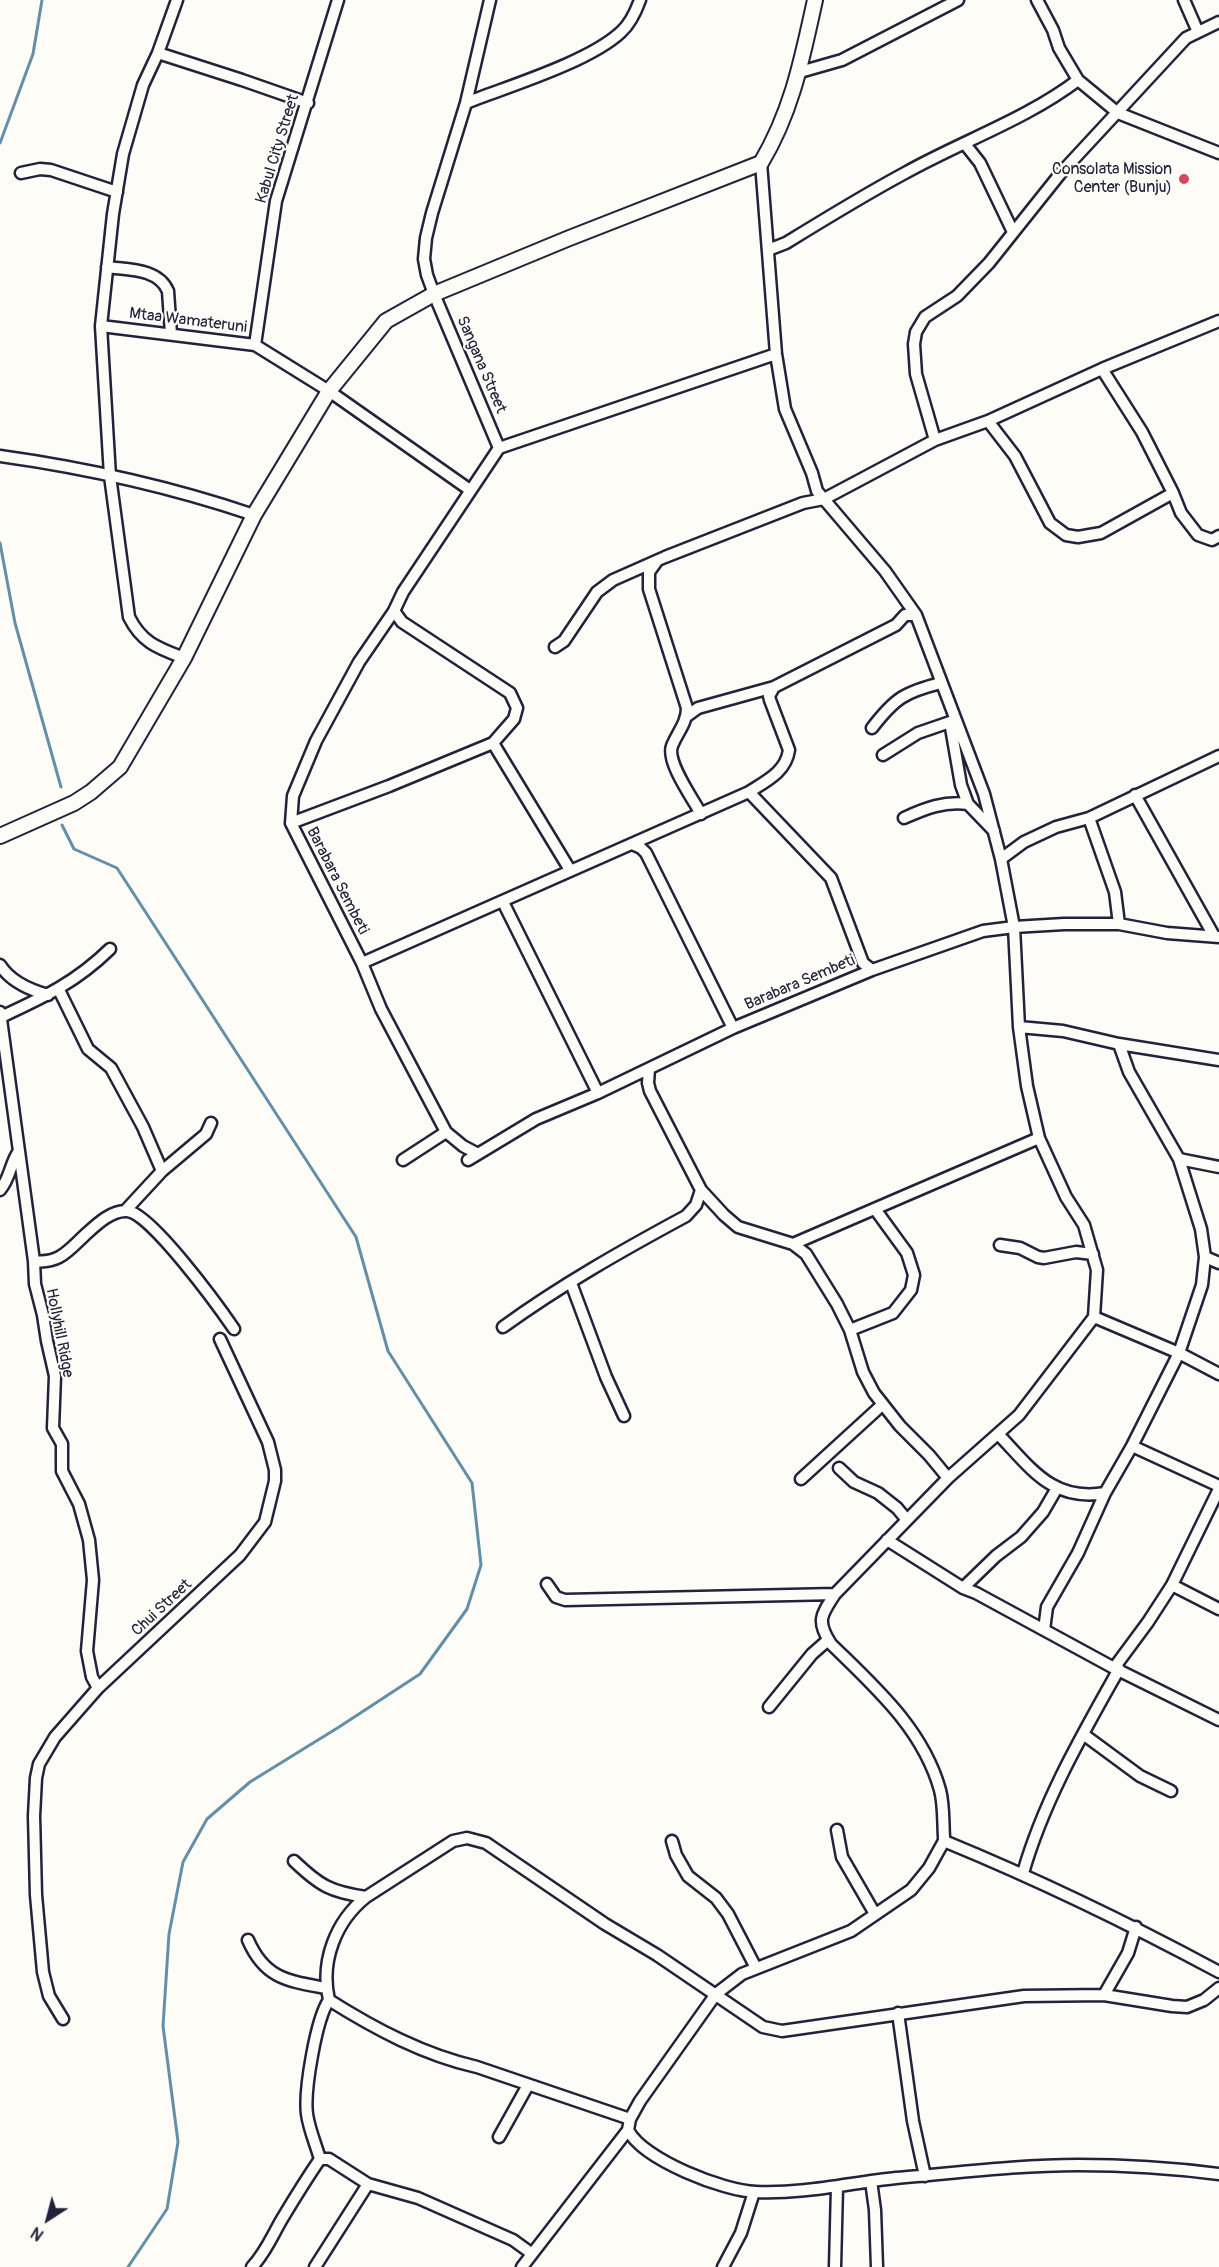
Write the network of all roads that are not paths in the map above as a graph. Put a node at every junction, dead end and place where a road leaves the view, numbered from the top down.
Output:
1 (177, 0) edge
2 (338, 0) edge
3 (490, 0) edge
4 (640, 0) edge
5 (815, 0) edge
6 (958, 0) edge
7 (1036, 0) edge
8 (1184, 0) edge
9 (1219, 22) edge
10 (1198, 32) junction
11 (158, 53) junction
12 (800, 72) junction
13 (1078, 80) junction
14 (308, 103) junction
15 (466, 103) junction
16 (1118, 112) junction
17 (965, 144) junction
18 (1219, 153) edge
19 (761, 163) junction
20 (21, 173) dead end
21 (117, 192) junction
22 (1013, 232) junction
23 (768, 250) junction
24 (107, 267) junction
25 (434, 294) junction
26 (1219, 321) edge
27 (101, 326) junction
28 (171, 334) junction
29 (255, 345) junction
30 (776, 354) junction
31 (1102, 369) junction
32 (329, 391) junction
33 (988, 421) junction
34 (935, 440) junction
35 (499, 448) junction
36 (0, 456) edge
37 (110, 476) junction
38 (470, 490) junction
39 (1173, 493) junction
40 (824, 499) junction
41 (254, 515) junction
42 (1219, 536) edge
43 (658, 560) junction
44 (394, 611) junction
45 (916, 615) junction
46 (555, 647) dead end
47 (184, 658) junction
48 (941, 683) junction
49 (774, 687) junction
50 (687, 716) junction
51 (953, 723) junction
52 (872, 728) dead end
53 (493, 743) junction
54 (883, 755) dead end
55 (1219, 756) edge
56 (749, 792) junction
57 (1135, 795) junction
58 (968, 804) junction
59 (701, 814) junction
60 (904, 818) dead end
61 (1089, 818) junction
62 (291, 823) junction
63 (994, 831) junction
64 (0, 836) edge
65 (632, 844) junction
66 (1001, 859) junction
67 (570, 870) junction
68 (503, 902) junction
69 (1119, 924) junction
70 (1014, 927) junction
71 (1217, 936) edge
72 (110, 949) dead end
73 (362, 963) junction
74 (0, 965) edge
75 (872, 970) junction
76 (59, 990) junction
77 (48, 995) junction
78 (0, 1014) edge
79 (1019, 1027) junction
80 (733, 1028) junction
81 (1119, 1044) junction
82 (1219, 1060) edge
83 (649, 1069) junction
84 (598, 1093) junction
85 (211, 1122) dead end
86 (446, 1132) junction
87 (1039, 1138) junction
88 (19, 1151) junction
89 (1179, 1158) junction
90 (403, 1160) dead end
91 (1219, 1167) edge
92 (162, 1172) junction
93 (0, 1190) edge
94 (701, 1190) junction
95 (875, 1209) junction
96 (125, 1210) junction
97 (793, 1244) junction
98 (1000, 1245) dead end
99 (1093, 1254) junction
100 (1205, 1257) junction
101 (34, 1261) junction
102 (1219, 1263) edge
103 (571, 1283) junction
104 (1094, 1317) junction
105 (503, 1327) dead end
106 (234, 1329) dead end
107 (850, 1330) junction
108 (220, 1339) dead end
109 (1179, 1353) junction
110 (1219, 1374) edge
111 (882, 1405) junction
112 (624, 1416) dead end
113 (998, 1434) junction
114 (1132, 1446) junction
115 (840, 1468) dead end
116 (948, 1478) junction
117 (801, 1479) dead end
118 (1057, 1488) junction
119 (1219, 1488) edge
120 (1105, 1493) junction
121 (907, 1520) junction
122 (887, 1540) junction
123 (547, 1584) dead end
124 (1172, 1585) junction
125 (963, 1588) junction
126 (835, 1594) junction
127 (1219, 1609) edge
128 (1044, 1630) junction
129 (828, 1640) junction
130 (1117, 1669) junction
131 (98, 1688) junction
132 (769, 1707) dead end
133 (1219, 1720) edge
134 (1083, 1734) junction
135 (1171, 1791) dead end
136 (837, 1830) dead end
137 (672, 1841) dead end
138 (944, 1841) junction
139 (294, 1862) dead end
140 (1023, 1873) junction
141 (366, 1898) junction
142 (875, 1914) junction
143 (1136, 1927) junction
144 (248, 1940) dead end
145 (756, 1968) junction
146 (1219, 1971) edge
147 (326, 1988) junction
148 (1219, 1988) edge
149 (716, 1994) junction
150 (1104, 1995) junction
151 (329, 2000) junction
152 (898, 2013) junction
153 (63, 2019) dead end
154 (528, 2085) junction
155 (629, 2125) junction
156 (499, 2137) dead end
157 (320, 2159) junction
158 (1219, 2174) edge
159 (925, 2176) junction
160 (871, 2181) junction
161 (368, 2184) junction
162 (837, 2187) junction
163 (754, 2192) junction
164 (531, 2253) junction
165 (252, 2267) edge
166 (315, 2267) edge
167 (522, 2267) edge
168 (723, 2267) edge
169 (835, 2267) edge
170 (877, 2267) edge

1 - 11 street
2 - 14 street, Kabul City Street
3 - 15 street, Sangana Street
4 - 15 street
5 - 12 street
6 - 12 street
7 - 13 street
8 - 10 street
9 - 10 street
10 - 16 street
11 - 14 street
11 - 21 street
12 - 19 street
13 - 16 street
13 - 17 street
14 - 29 street, Kabul City Street
15 - 25 street, Sangana Street
16 - 18 street
16 - 22 street
17 - 22 street
17 - 23 street
19 - 23 street
19 - 25 street
20 - 21 street
21 - 24 street
22 - 34 street
23 - 30 street
24 - 27 street
24 - 28 street
25 - 32 street
25 - 35 street, Sangana Street
26 - 31 street
27 - 28 street, Mtaa Wamateruni
27 - 37 street
28 - 29 street, Mtaa Wamateruni
29 - 32 street, Mtaa Wamateruni
30 - 35 street
30 - 40 street
31 - 33 street
31 - 39 street
32 - 38 street, Mtaa Wamateruni
32 - 41 street
33 - 34 street
33 - 39 street
34 - 40 street
35 - 38 street, Barabara Sembeti
36 - 37 street
37 - 41 street
37 - 47 street
38 - 44 street, Barabara Sembeti
39 - 42 street
40 - 43 street
40 - 45 street
41 - 47 street
43 - 46 street
43 - 50 street
44 - 53 street
44 - 62 street, Barabara Sembeti
45 - 48 street
45 - 49 street
47 - 64 street
48 - 51 street
48 - 52 street
49 - 50 street
49 - 56 street
50 - 59 street
51 - 54 street
51 - 58 street
51 - 63 street
53 - 62 street
53 - 67 street
55 - 57 street
56 - 59 street
56 - 75 street
57 - 61 street
57 - 71 street
58 - 60 street
58 - 63 street
59 - 65 street
61 - 66 street
61 - 69 street
62 - 73 street, Barabara Sembeti
63 - 66 street
65 - 67 street
65 - 80 street
66 - 70 street
67 - 68 street
68 - 73 street
68 - 84 street
69 - 70 street, Barabara Sembeti
69 - 71 street, Barabara Sembeti
70 - 75 street, Barabara Sembeti
70 - 79 street
72 - 76 street
73 - 86 street, Barabara Sembeti
74 - 77 street
75 - 80 street, Barabara Sembeti
76 - 77 street
76 - 92 street
77 - 78 street
78 - 88 street, Hollyhill Ridge
79 - 81 street
79 - 87 street
80 - 83 street, Barabara Sembeti
81 - 82 street
81 - 89 street
83 - 84 street, Barabara Sembeti
83 - 94 street
84 - 86 street, Barabara Sembeti
85 - 92 street
86 - 90 street
87 - 95 street
87 - 99 street
88 - 93 street
88 - 101 street, Hollyhill Ridge
89 - 91 street
89 - 100 street
92 - 96 street
94 - 97 street
94 - 103 street
95 - 97 street
95 - 107 street
96 - 101 street
96 - 106 street
97 - 107 street
98 - 99 street
99 - 104 street
100 - 102 street
100 - 109 street
101 - 131 street, Hollyhill Ridge
103 - 105 street
103 - 112 street
104 - 109 street
104 - 113 street
107 - 111 street
108 - 131 street, Chui Street
109 - 110 street
109 - 114 street
111 - 116 street
111 - 117 street
113 - 116 street
113 - 118 street
114 - 119 street
114 - 120 street
115 - 121 street
116 - 121 street
118 - 120 street
118 - 125 street
119 - 124 street
120 - 128 street
121 - 122 street
122 - 125 street
122 - 126 street
123 - 126 street
124 - 127 street
124 - 130 street
125 - 128 street
126 - 129 street
128 - 130 street
129 - 132 street
129 - 138 street
130 - 133 street
130 - 134 street
131 - 153 street, Chui Street
134 - 135 street
134 - 140 street
136 - 142 street
137 - 145 street
138 - 140 street
138 - 142 street
139 - 141 street
140 - 143 street
141 - 147 street
141 - 149 street
142 - 145 street
143 - 146 street
143 - 150 street
144 - 147 street
145 - 149 street
147 - 151 street
148 - 150 street
149 - 152 street
149 - 155 street
150 - 152 street
151 - 154 street
151 - 157 street
152 - 159 street
154 - 155 street
154 - 156 street
155 - 163 street
155 - 164 street
157 - 161 street
157 - 165 street
158 - 159 street
159 - 160 street
160 - 162 street
160 - 170 street
161 - 164 street
161 - 166 street
162 - 163 street
162 - 169 street
163 - 168 street
164 - 167 street

